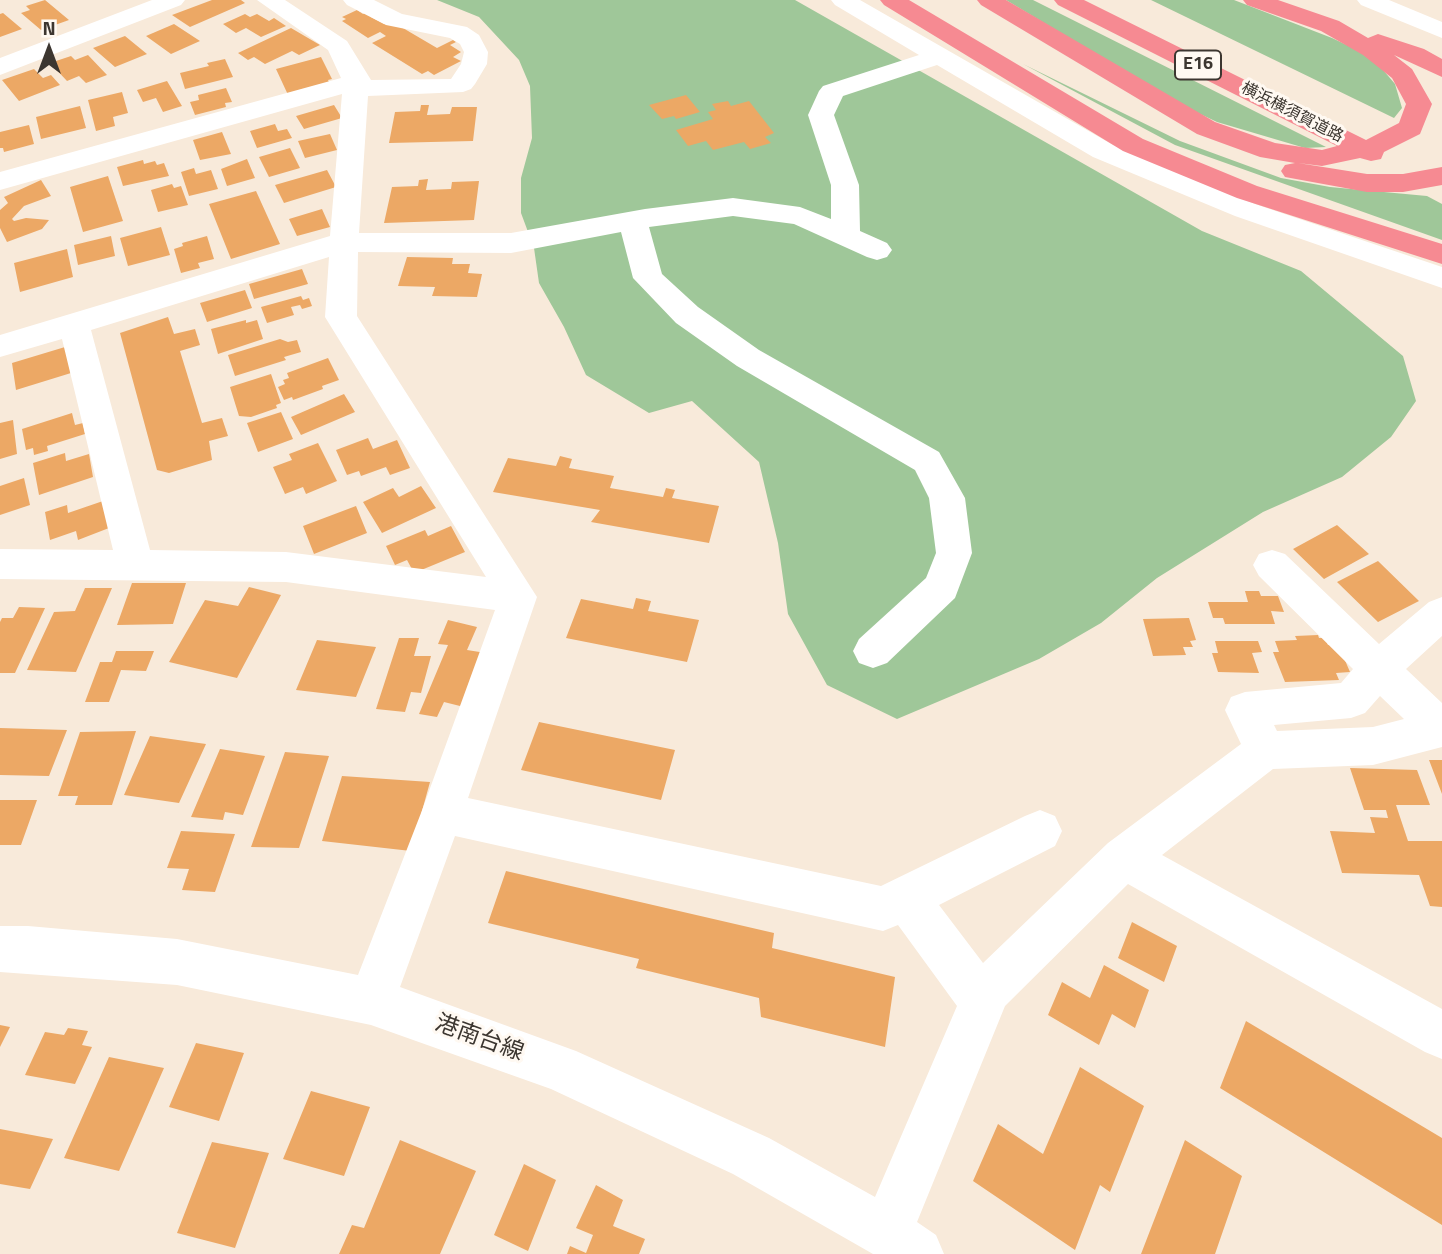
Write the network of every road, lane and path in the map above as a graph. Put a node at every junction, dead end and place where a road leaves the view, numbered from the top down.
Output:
1 (173, 0) edge
2 (269, 0) edge
3 (355, 0) edge
4 (843, 0) edge
5 (892, 0) edge
6 (932, 0) edge
7 (989, 0) edge
8 (1066, 0) edge
9 (1115, 0) edge
10 (1227, 0) edge
11 (1255, 0) edge
12 (1317, 0) edge
13 (1369, 0) edge
14 (1442, 31) edge
15 (1442, 50) edge
16 (939, 57) junction
17 (0, 67) edge
18 (1442, 69) edge
19 (356, 82) junction
20 (1331, 119) junction
21 (1358, 120) dead end
22 (1440, 166) edge
23 (0, 181) edge
24 (1442, 190) edge
25 (633, 221) junction
26 (846, 236) junction
27 (344, 242) junction
28 (877, 250) dead end
29 (1442, 254) edge
30 (1442, 278) edge
31 (74, 324) junction
32 (0, 346) edge
33 (0, 564) edge
34 (135, 564) junction
35 (1272, 565) dead end
36 (518, 597) junction
37 (1442, 613) edge
38 (873, 650) dead end
39 (1378, 669) junction
40 (1441, 728) edge
41 (1265, 750) junction
42 (442, 813) junction
43 (1040, 831) dead end
44 (1124, 858) junction
45 (906, 898) junction
46 (0, 950) edge
47 (371, 1001) junction
48 (983, 1002) junction
49 (1442, 1035) edge
50 (902, 1243) edge

1 - 17 street
2 - 19 street
3 - 19 street
4 - 16 street
5 - 29 highway
6 - 22 highway
7 - 11 highway
8 - 20 highway, 横浜横須賀道路 / E16
9 - 20 highway, 横浜横須賀道路 / E16
10 - 18 highway
12 - 15 highway
13 - 14 street
16 - 26 street
16 - 30 street
19 - 23 street
19 - 27 street
20 - 24 highway, 横浜横須賀道路 / E16
21 - 22 highway, 横浜横須賀道路
25 - 26 street
25 - 27 street
25 - 38 street
26 - 28 street
27 - 31 street
27 - 36 street
31 - 32 street
31 - 34 street
33 - 34 street
34 - 36 street
35 - 39 street
36 - 42 street
37 - 39 street
39 - 40 street
39 - 41 street
40 - 41 street
41 - 44 street
42 - 45 street
42 - 47 street
43 - 45 street
44 - 48 street
44 - 49 street
45 - 48 street
46 - 47 street, 港南台線
47 - 50 street, 港南台線
48 - 50 street

